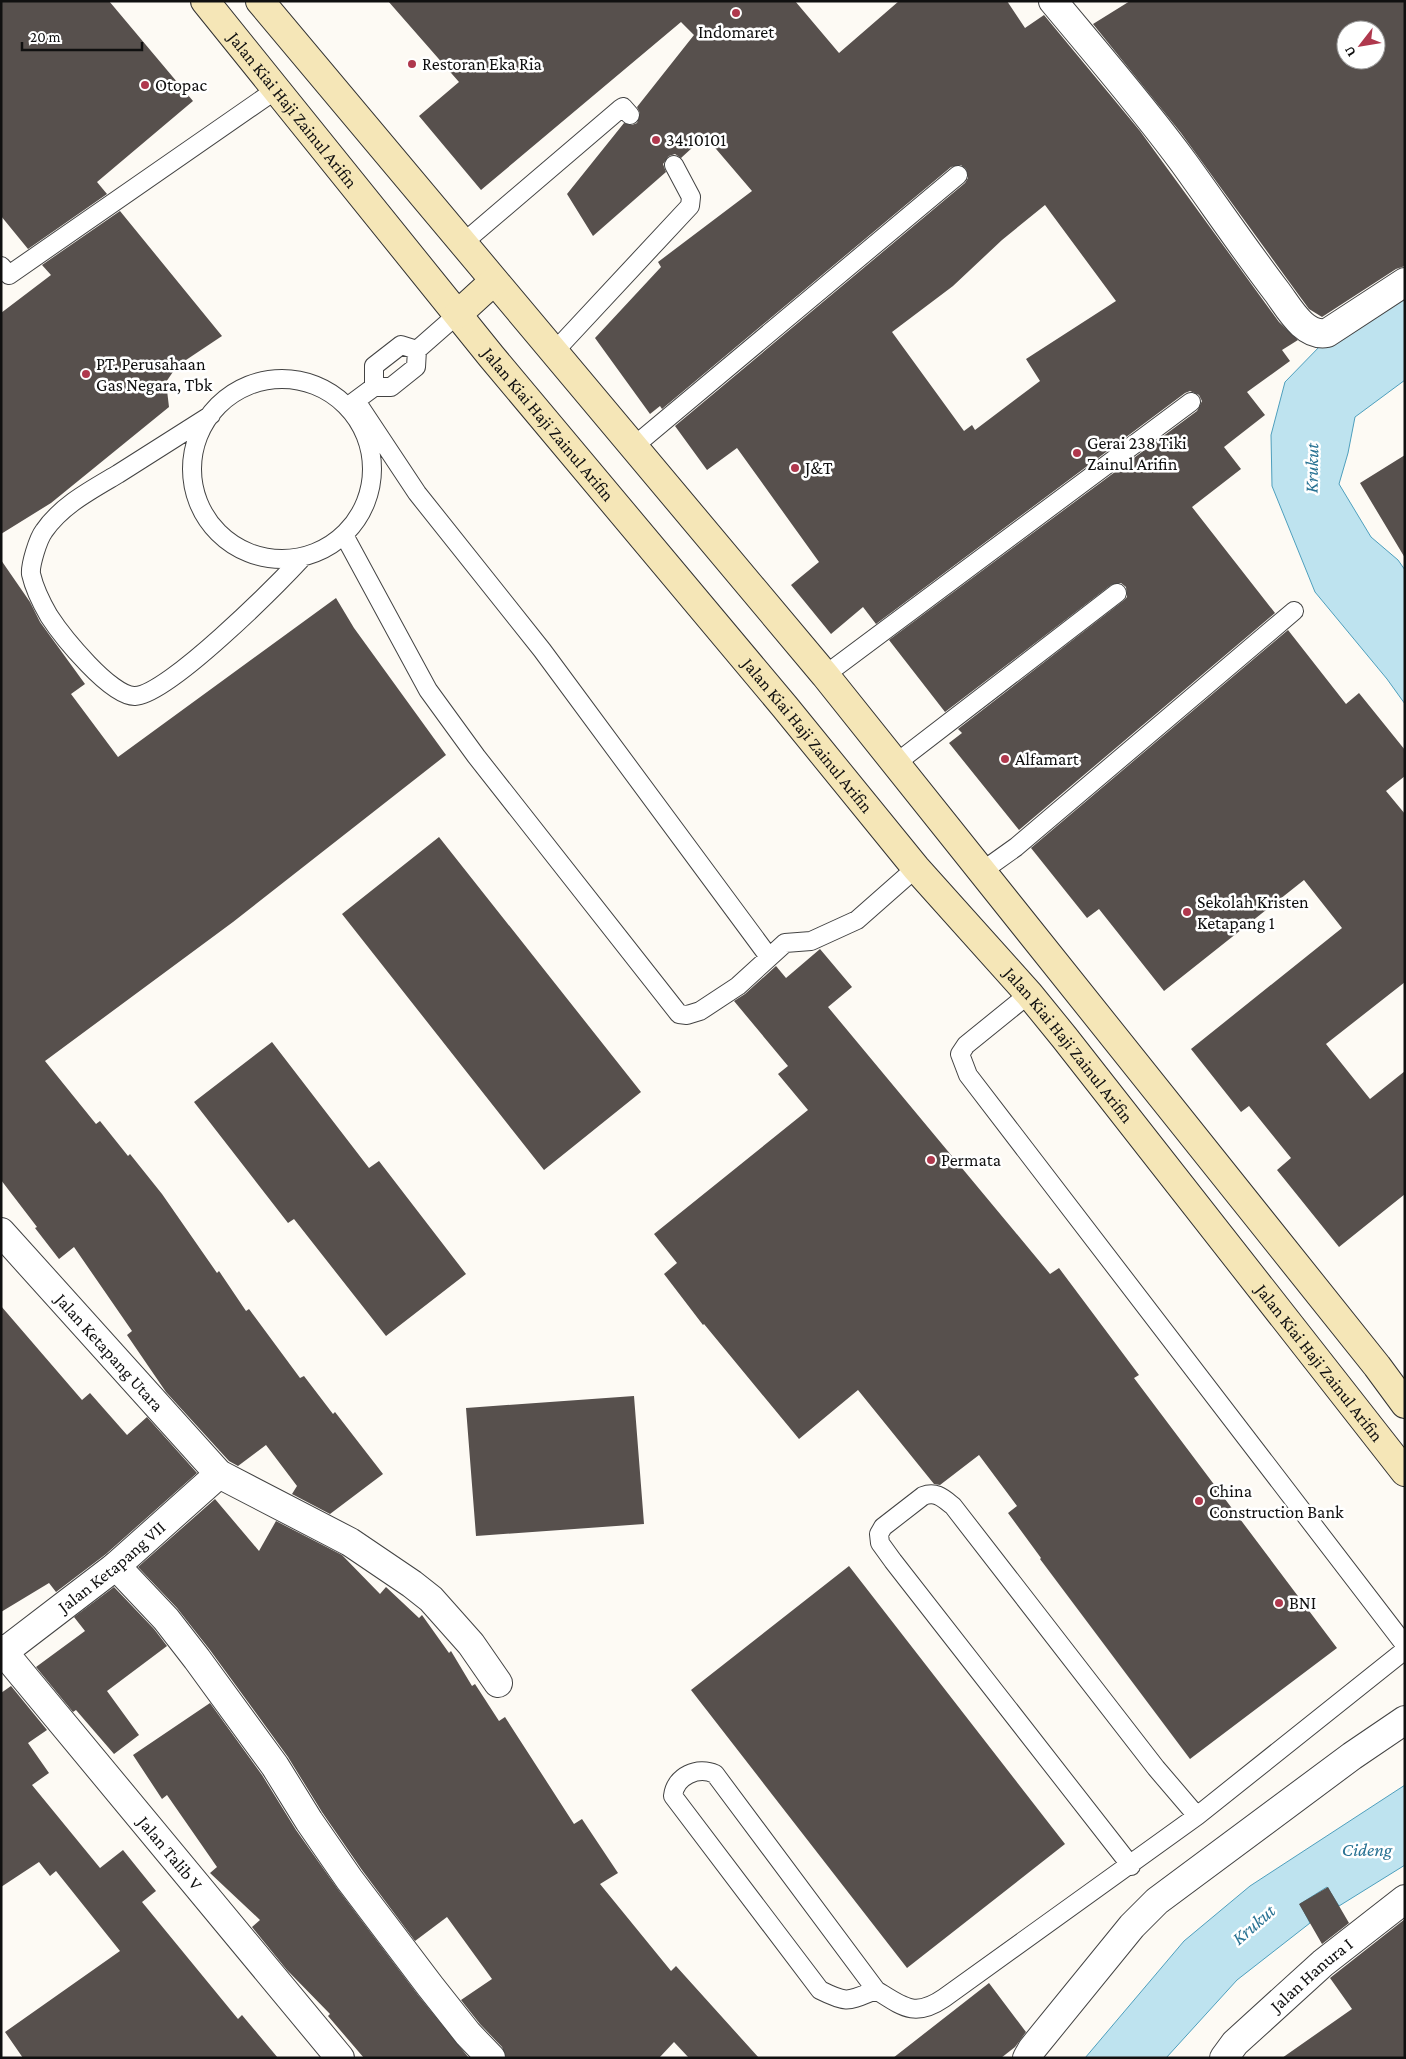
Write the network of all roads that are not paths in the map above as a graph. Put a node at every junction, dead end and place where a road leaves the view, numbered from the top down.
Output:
1 (205, 1) edge
2 (260, 1) edge
3 (1053, 1) edge
4 (277, 89) junction
5 (630, 114) dead end
6 (674, 165) dead end
7 (958, 175) dead end
8 (463, 243) junction
9 (4, 274) edge
10 (494, 281) junction
11 (1405, 282) edge
12 (458, 314) junction
13 (417, 350) junction
14 (553, 353) junction
15 (374, 387) junction
16 (1192, 402) dead end
17 (352, 404) junction
18 (211, 415) junction
19 (633, 447) junction
20 (344, 535) junction
21 (303, 557) junction
22 (1117, 593) dead end
23 (1294, 611) dead end
24 (825, 675) junction
25 (895, 764) junction
26 (916, 868) junction
27 (981, 872) junction
28 (769, 956) junction
29 (1030, 994) junction
30 (1, 1232) edge
31 (1405, 1404) edge
32 (1405, 1472) edge
33 (219, 1474) junction
34 (116, 1566) junction
35 (1401, 1634) edge
36 (1405, 1650) edge
37 (2, 1652) edge
38 (498, 1683) dead end
39 (1405, 1720) edge
40 (1197, 1816) junction
41 (1131, 1866) junction
42 (1405, 1899) edge
43 (876, 1990) junction
44 (1237, 2053) edge
45 (340, 2058) edge
46 (491, 2058) edge
47 (1027, 2058) edge

1 - 4 main road, Jalan Kiai Haji Zainul Arifin
2 - 8 main road
3 - 11 street
4 - 9 lane
4 - 12 main road, Jalan Kiai Haji Zainul Arifin
5 - 8 lane
6 - 14 lane
7 - 19 lane
8 - 10 main road
10 - 12 main road
10 - 14 main road
12 - 13 lane
12 - 26 main road, Jalan Kiai Haji Zainul Arifin
13 - 15 lane
13 - 15 lane
14 - 19 main road
15 - 17 lane
16 - 24 lane
17 - 18 lane
17 - 20 lane
17 - 28 lane
18 - 21 lane
18 - 21 lane
19 - 24 main road
20 - 21 lane
20 - 28 lane
22 - 25 lane
23 - 27 lane
24 - 25 main road
25 - 27 main road
26 - 28 lane
26 - 29 main road, Jalan Kiai Haji Zainul Arifin
27 - 31 main road
29 - 32 main road, Jalan Kiai Haji Zainul Arifin
29 - 35 lane
30 - 33 street, Jalan Ketapang Utara
33 - 34 street, Jalan Ketapang VII
33 - 38 street
34 - 37 street, Jalan Ketapang VII
34 - 46 street
36 - 40 lane
37 - 45 street, Jalan Talib V
39 - 47 street
40 - 41 lane
40 - 41 lane
41 - 43 lane
42 - 44 street, Jalan Hanura I
43 - 43 lane

